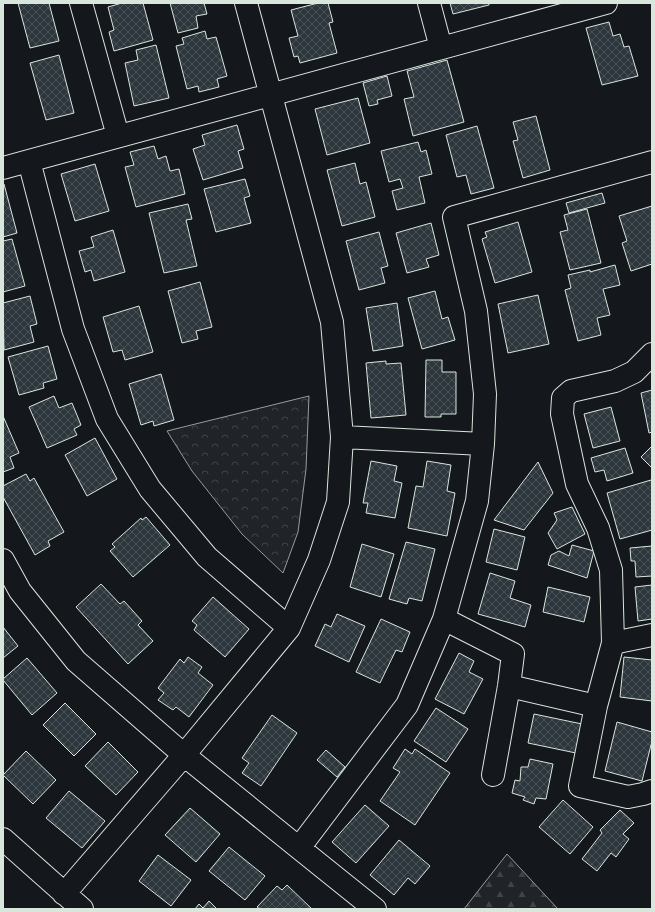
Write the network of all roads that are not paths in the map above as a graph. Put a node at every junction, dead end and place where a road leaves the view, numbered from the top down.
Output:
1 (81, 3) edge
2 (246, 3) edge
3 (429, 3) edge
4 (603, 3) edge
5 (441, 48) junction
6 (271, 95) junction
7 (118, 136) junction
8 (29, 161) junction
9 (652, 162) edge
10 (3, 168) edge
11 (652, 354) edge
12 (342, 437) junction
13 (483, 444) junction
14 (3, 560) edge
15 (444, 619) junction
16 (289, 628) junction
17 (652, 635) edge
18 (612, 643) junction
19 (509, 686) junction
20 (596, 706) junction
21 (184, 755) junction
22 (493, 775) dead end
23 (652, 791) edge
24 (3, 839) edge
25 (299, 848) junction
26 (64, 894) junction
27 (82, 909) edge
28 (375, 909) edge

1 - 7 street
2 - 6 street
3 - 5 street
4 - 5 street
5 - 6 street
6 - 7 street
6 - 12 street
7 - 8 street
8 - 10 street
8 - 16 street
9 - 13 street
11 - 18 street
12 - 13 street
12 - 16 street
13 - 15 street
14 - 21 street
15 - 19 street
15 - 25 street
16 - 21 street
17 - 18 street
18 - 20 street
19 - 20 street
19 - 22 street
20 - 23 street
21 - 25 street
21 - 26 street
24 - 26 street
25 - 28 street
26 - 27 street

